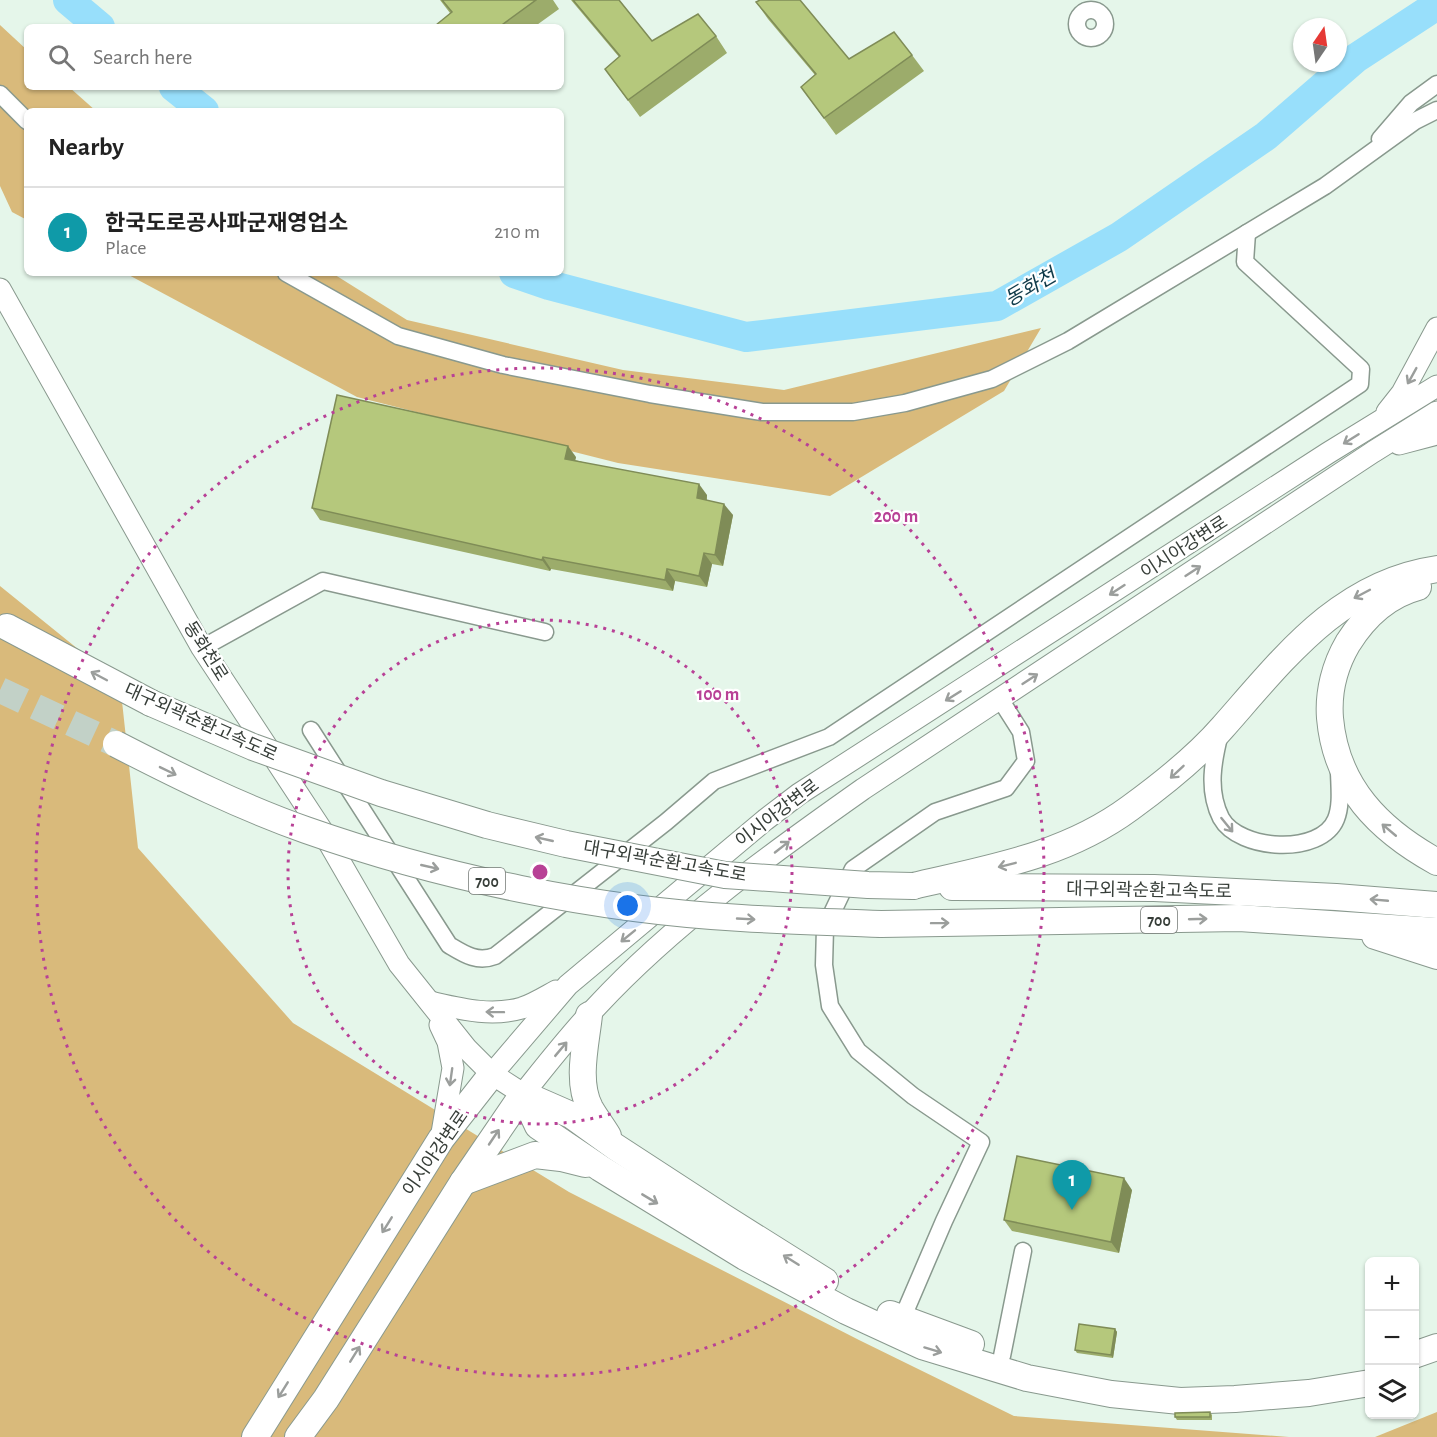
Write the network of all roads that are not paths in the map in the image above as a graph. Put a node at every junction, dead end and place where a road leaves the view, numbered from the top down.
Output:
1 (1073, 0) edge
2 (1086, 11) dead end
3 (1437, 84) edge
4 (0, 94) edge
5 (1437, 110) edge
6 (24, 118) edge
7 (1359, 163) junction
8 (1247, 233) junction
9 (291, 276) edge
10 (0, 289) edge
11 (1437, 328) edge
12 (1437, 386) edge
13 (1437, 412) edge
14 (1380, 421) junction
15 (1437, 434) edge
16 (1373, 452) junction
17 (1437, 569) edge
18 (1437, 582) edge
19 (7, 627) dead end
20 (545, 632) dead end
21 (202, 648) junction
22 (1000, 699) junction
23 (1221, 729) junction
24 (311, 730) dead end
25 (116, 744) tunnel mouth
26 (1339, 764) junction
27 (1437, 862) edge
28 (913, 886) junction
29 (1437, 905) edge
30 (1335, 924) junction
31 (1437, 931) edge
32 (1437, 956) edge
33 (568, 985) junction
34 (430, 1002) junction
35 (589, 1015) junction
36 (492, 1074) junction
37 (523, 1094) junction
38 (441, 1139) junction
39 (614, 1146) junction
40 (600, 1168) junction
41 (463, 1182) junction
42 (1023, 1251) dead end
43 (902, 1319) junction
44 (1437, 1347) edge
45 (1419, 1353) edge
46 (1002, 1356) junction
47 (1437, 1366) edge
48 (1365, 1369) edge
49 (1419, 1371) edge
50 (1365, 1384) edge
51 (255, 1437) edge
52 (298, 1437) edge

1 - 2 street
3 - 7 street
4 - 6 street
5 - 7 street
7 - 8 street
8 - 9 street
8 - 24 street
10 - 21 main road, 동화천로
11 -> 14 main road
12 - 14 main road, 이시아강변로
13 - 16 main road, 이시아강변로
14 -> 33 main road, 이시아강변로
15 - 16 main road
22 -> 16 main road, 이시아강변로
17 -> 23 highway
18 - 26 highway
28 -> 19 highway, 대구외곽순환고속도로 / 700, bridge
20 - 21 street
21 - 34 main road, 동화천로
35 -> 22 main road, 이시아강변로
22 - 43 street
23 -> 26 street
23 -> 28 highway
25 -> 30 highway, 대구외곽순환고속도로 / 700, bridge
27 -> 26 highway
29 -> 28 highway, 대구외곽순환고속도로 / 700
30 - 31 highway, 대구외곽순환고속도로 / 700
30 - 32 highway
33 -> 34 main road
33 - 36 main road, 이시아강변로
34 - 36 main road
34 -> 38 main road
37 -> 35 main road, 이시아강변로
35 - 39 highway
36 - 37 main road
36 - 38 highway, 이시아강변로
37 - 39 highway
37 - 40 highway
41 -> 37 highway, 이시아강변로
38 -> 51 highway, 이시아강변로
43 -> 39 highway
40 - 41 highway
40 -> 50 highway
52 -> 41 highway, 이시아강변로
42 - 46 street
43 - 46 highway
44 - 45 highway
46 - 48 highway
47 - 49 highway

